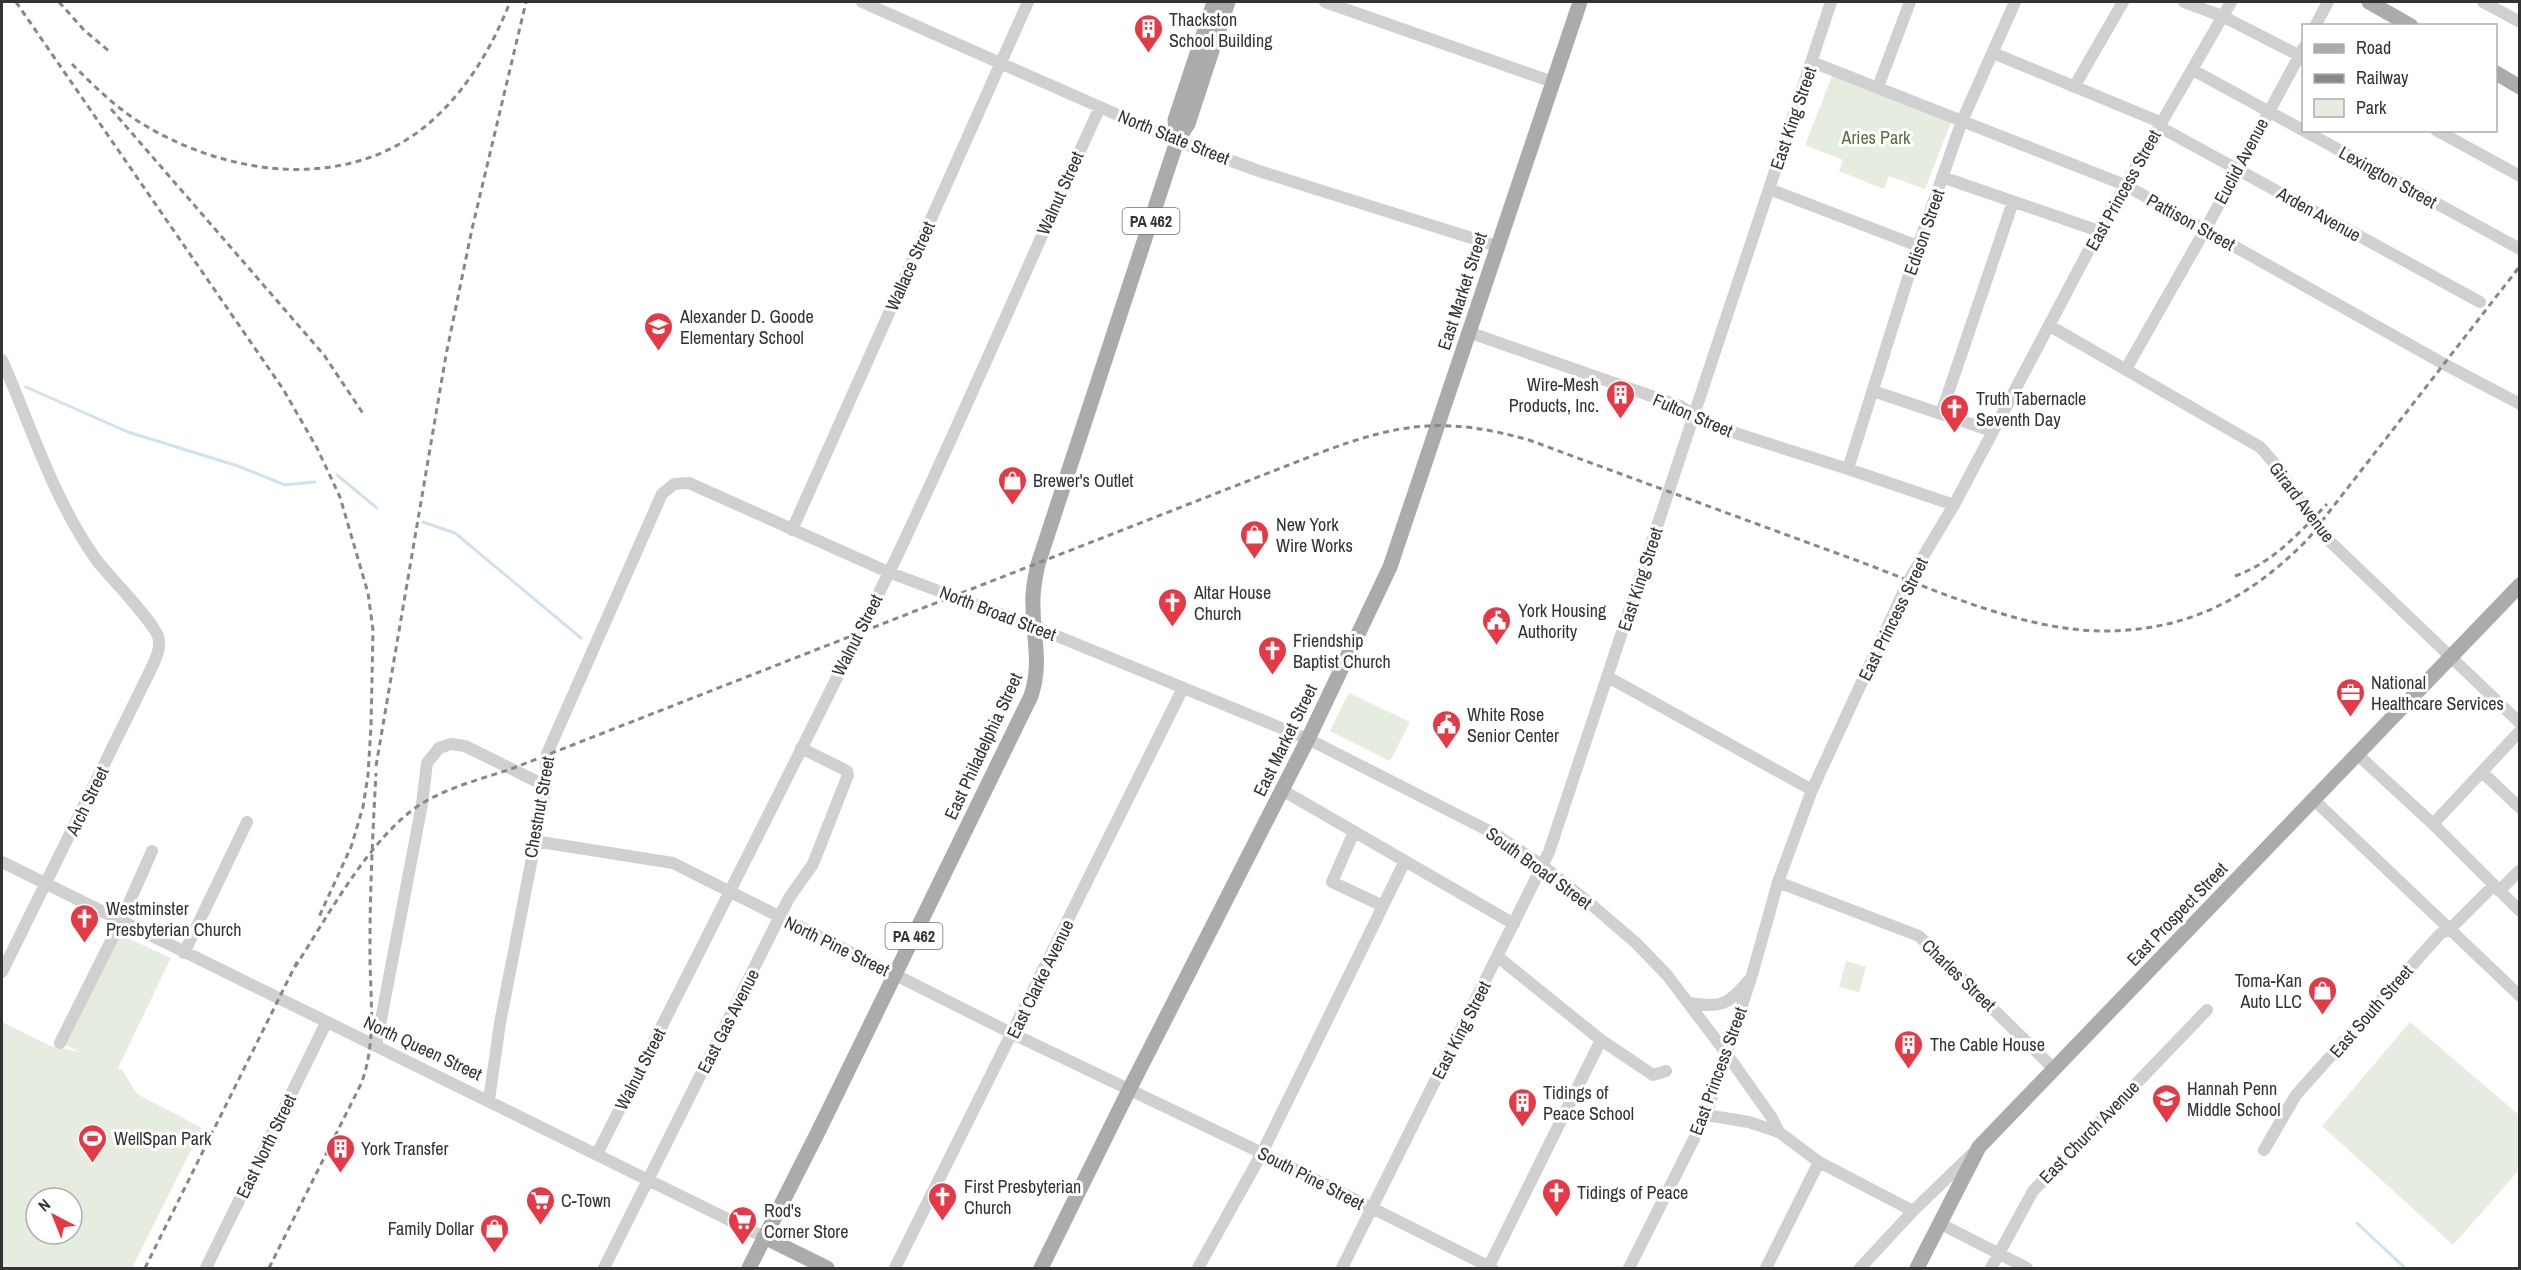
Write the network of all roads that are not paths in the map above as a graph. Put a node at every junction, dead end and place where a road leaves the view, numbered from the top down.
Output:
1 (862, 2) edge
2 (1028, 2) edge
3 (1214, 2) edge
4 (1228, 2) edge
5 (1325, 2) edge
6 (1580, 2) edge
7 (1832, 2) edge
8 (1910, 2) edge
9 (2015, 2) edge
10 (2123, 2) edge
11 (2184, 2) edge
12 (2230, 2) edge
13 (2328, 2) edge
14 (2368, 2) edge
15 (2483, 2) edge
16 (881, 5) edge
17 (2222, 16) junction
18 (2520, 22) edge
19 (2316, 24) edge
20 (2407, 24) edge
21 (1993, 53) junction
22 (2302, 53) edge
23 (1812, 62) junction
24 (1001, 63) junction
25 (2193, 70) junction
26 (2497, 74) edge
27 (1553, 82) junction
28 (1878, 87) junction
29 (2074, 87) junction
30 (2520, 87) edge
31 (1100, 107) junction
32 (2268, 111) junction
33 (1962, 121) junction
34 (2159, 124) junction
35 (2302, 130) edge
36 (2306, 132) edge
37 (2440, 132) edge
38 (1177, 141) junction
39 (2237, 169) junction
40 (2520, 176) edge
41 (1942, 177) junction
42 (2125, 185) junction
43 (1769, 189) junction
44 (2013, 202) junction
45 (2205, 230) junction
46 (2099, 231) junction
47 (1497, 246) junction
48 (1918, 246) junction
49 (2520, 249) edge
50 (2480, 302) dead end
51 (2050, 326) junction
52 (1468, 332) junction
53 (2, 360) edge
54 (2126, 369) junction
55 (1873, 391) junction
56 (2520, 404) edge
57 (1941, 414) junction
58 (1695, 416) junction
59 (1992, 432) junction
60 (1848, 469) junction
61 (689, 483) joint
62 (1954, 506) junction
63 (792, 530) junction
64 (888, 572) junction
65 (2520, 585) edge
66 (1035, 627) junction
67 (2451, 658) junction
68 (1608, 677) junction
69 (1183, 688) junction
70 (2520, 723) edge
71 (2520, 731) edge
72 (1308, 739) junction
73 (801, 748) junction
74 (2358, 755) junction
75 (2482, 772) junction
76 (546, 786) junction
77 (1282, 790) junction
78 (1812, 790) junction
79 (2314, 800) junction
80 (2520, 808) edge
81 (247, 822) dead end
82 (2433, 824) junction
83 (1354, 832) junction
84 (534, 841) junction
85 (152, 852) dead end
86 (1405, 861) junction
87 (2, 862) edge
88 (1542, 866) junction
89 (2520, 870) edge
90 (1779, 882) junction
91 (46, 884) junction
92 (2496, 888) junction
93 (728, 892) junction
94 (1383, 906) junction
95 (2520, 910) edge
96 (780, 917) junction
97 (121, 921) junction
98 (1514, 924) junction
99 (2450, 929) junction
100 (184, 953) junction
101 (1498, 957) junction
102 (2, 972) edge
103 (895, 974) junction
104 (1752, 975) junction
105 (2520, 996) edge
106 (1689, 1003) junction
107 (2207, 1010) dead end
108 (326, 1023) junction
109 (1013, 1034) junction
110 (1601, 1040) junction
111 (60, 1043) dead end
112 (376, 1046) junction
113 (1726, 1053) junction
114 (2055, 1069) junction
115 (1666, 1071) dead end
116 (1129, 1090) junction
117 (489, 1100) junction
118 (1707, 1115) junction
119 (1779, 1132) junction
120 (1979, 1147) junction
121 (2264, 1150) dead end
122 (1262, 1153) junction
123 (597, 1154) junction
124 (1819, 1162) junction
125 (648, 1180) junction
126 (1372, 1209) junction
127 (1913, 1211) junction
128 (1939, 1223) junction
129 (764, 1237) junction
130 (1998, 1253) junction
131 (1490, 1268) edge
132 (206, 1269) edge
133 (604, 1269) edge
134 (748, 1269) edge
135 (827, 1269) edge
136 (895, 1269) edge
137 (1041, 1269) edge
138 (1198, 1269) edge
139 (1342, 1269) edge
140 (1629, 1269) edge
141 (1766, 1269) edge
142 (1860, 1269) edge
143 (1917, 1269) edge
144 (1990, 1269) edge
145 (2028, 1269) edge

1 - 16 street, North State Street
2 - 24 street, Wallace Street
3 - 38 main road, East Philadelphia Street / PA 462
4 - 38 main road, East Philadelphia Street / PA 462
5 - 27 street
6 - 27 main road, East Market Street
7 - 23 street, East King Street
8 - 28 street
9 - 21 street, Edison Street
10 - 29 street
11 - 17 street
12 - 17 street, East Princess Street
13 - 19 street
14 - 20 main road
15 - 18 street
16 - 24 street, North State Street
17 - 22 street
17 - 25 street, East Princess Street
21 - 29 street, Arden Avenue
21 - 33 street, Edison Street
22 - 32 street, Euclid Avenue
23 - 28 street, Pattison Street
23 - 43 street, East King Street
24 - 31 street, North State Street
24 - 63 street, Wallace Street
25 - 32 street, Lexington Street
25 - 34 street, East Princess Street
26 - 30 main road
27 - 47 main road, East Market Street
28 - 33 street, Pattison Street
29 - 34 street, Arden Avenue
31 - 38 street, North State Street
31 - 64 street, Walnut Street
32 - 35 street, Lexington Street
32 - 39 street, Euclid Avenue
33 - 41 street, Edison Street
33 - 42 street, Pattison Street
34 - 39 street, Arden Avenue
34 - 42 street, East Princess Street
36 - 49 street, Lexington Street
37 - 40 street
38 - 47 street, North State Street
38 - 66 main road, East Philadelphia Street / PA 462
39 - 45 street, Euclid Avenue
39 - 50 street, Arden Avenue
41 - 44 street
41 - 48 street, Edison Street
42 - 45 street, Pattison Street
42 - 46 street, East Princess Street
43 - 48 street
43 - 58 street, East King Street
44 - 46 street
44 - 57 street
45 - 54 street, Euclid Avenue
45 - 56 street, Pattison Street
46 - 51 street, East Princess Street
47 - 52 main road, East Market Street
48 - 55 street, Edison Street
51 - 54 street, Girard Avenue
51 - 59 street, East Princess Street
52 - 58 street, Fulton Street
52 - 72 main road, East Market Street
53 - 91 street, Arch Street
54 - 67 street, Girard Avenue
55 - 57 street
55 - 60 street, Edison Street
57 - 59 street
58 - 60 street, Fulton Street
58 - 68 street, East King Street
59 - 62 street, East Princess Street
60 - 62 street, Fulton Street
61 - 63 street, North Broad Street
61 - 76 street, Chestnut Street
62 - 78 street, East Princess Street
63 - 64 street, North Broad Street
64 - 66 street, North Broad Street
64 - 73 street, Walnut Street
65 - 67 main road, East Prospect Street
66 - 69 street, North Broad Street
66 - 103 main road, East Philadelphia Street / PA 462
67 - 70 street, Girard Avenue
67 - 74 main road, East Prospect Street
68 - 78 street
68 - 88 street, East King Street
69 - 72 street, North Broad Street
69 - 109 street, East Clarke Avenue
71 - 75 street
72 - 77 main road, East Market Street
72 - 88 street, South Broad Street
73 - 93 street, Walnut Street
73 - 96 street, East Gas Avenue
74 - 79 main road, East Prospect Street
74 - 82 street
75 - 80 street
75 - 82 street
76 - 84 street, Chestnut Street
76 - 112 street
77 - 83 street
77 - 116 main road, East Market Street
78 - 90 street, East Princess Street
79 - 99 street
79 - 114 main road, East Prospect Street
81 - 100 street
82 - 92 street
83 - 86 street
83 - 94 street
84 - 93 street, North Pine Street
84 - 117 street, Chestnut Street
85 - 97 street
86 - 94 street
86 - 98 street
87 - 91 street, North Queen Street
88 - 98 street, East King Street
88 - 106 street, South Broad Street
89 - 92 street, East South Street
90 - 104 street, East Princess Street
90 - 114 street, Charles Street
91 - 97 street, North Queen Street
91 - 102 street, Arch Street
92 - 95 street
92 - 99 street, East South Street
93 - 96 street, North Pine Street
93 - 123 street, Walnut Street
94 - 122 street
96 - 103 street, North Pine Street
96 - 125 street, East Gas Avenue
97 - 100 street, North Queen Street
97 - 111 street
98 - 101 street, East King Street
99 - 105 street
99 - 121 street, East South Street
100 - 108 street, North Queen Street
101 - 110 street
101 - 126 street, East King Street
103 - 109 street, North Pine Street
103 - 129 main road, East Philadelphia Street / PA 462
104 - 106 street
104 - 113 street, East Princess Street
106 - 113 street, South Broad Street
107 - 130 street, East Church Avenue
108 - 112 street, North Queen Street
108 - 132 street, East North Street
109 - 116 street, North Pine Street
109 - 136 street, East Clarke Avenue
110 - 115 street
110 - 131 street
112 - 117 street, North Queen Street
113 - 118 street, East Princess Street
113 - 119 street, South Broad Street
114 - 120 main road, East Prospect Street
116 - 122 street, South Pine Street
116 - 137 main road, East Market Street
117 - 123 street, North Queen Street
118 - 119 street
118 - 140 street, East Princess Street
119 - 124 street
120 - 127 street, East Prospect Street
120 - 128 main road
122 - 126 street, South Pine Street
122 - 138 street
123 - 125 street, North Queen Street
124 - 127 street
124 - 141 street
125 - 129 street, North Queen Street
125 - 133 street, East Gas Avenue
126 - 131 street, South Pine Street
126 - 139 street, East King Street
127 - 142 street, East Prospect Street
128 - 130 street
128 - 143 main road
129 - 134 main road, East Philadelphia Street
129 - 135 main road, North Queen Street
130 - 144 street, East Church Avenue
130 - 145 street

